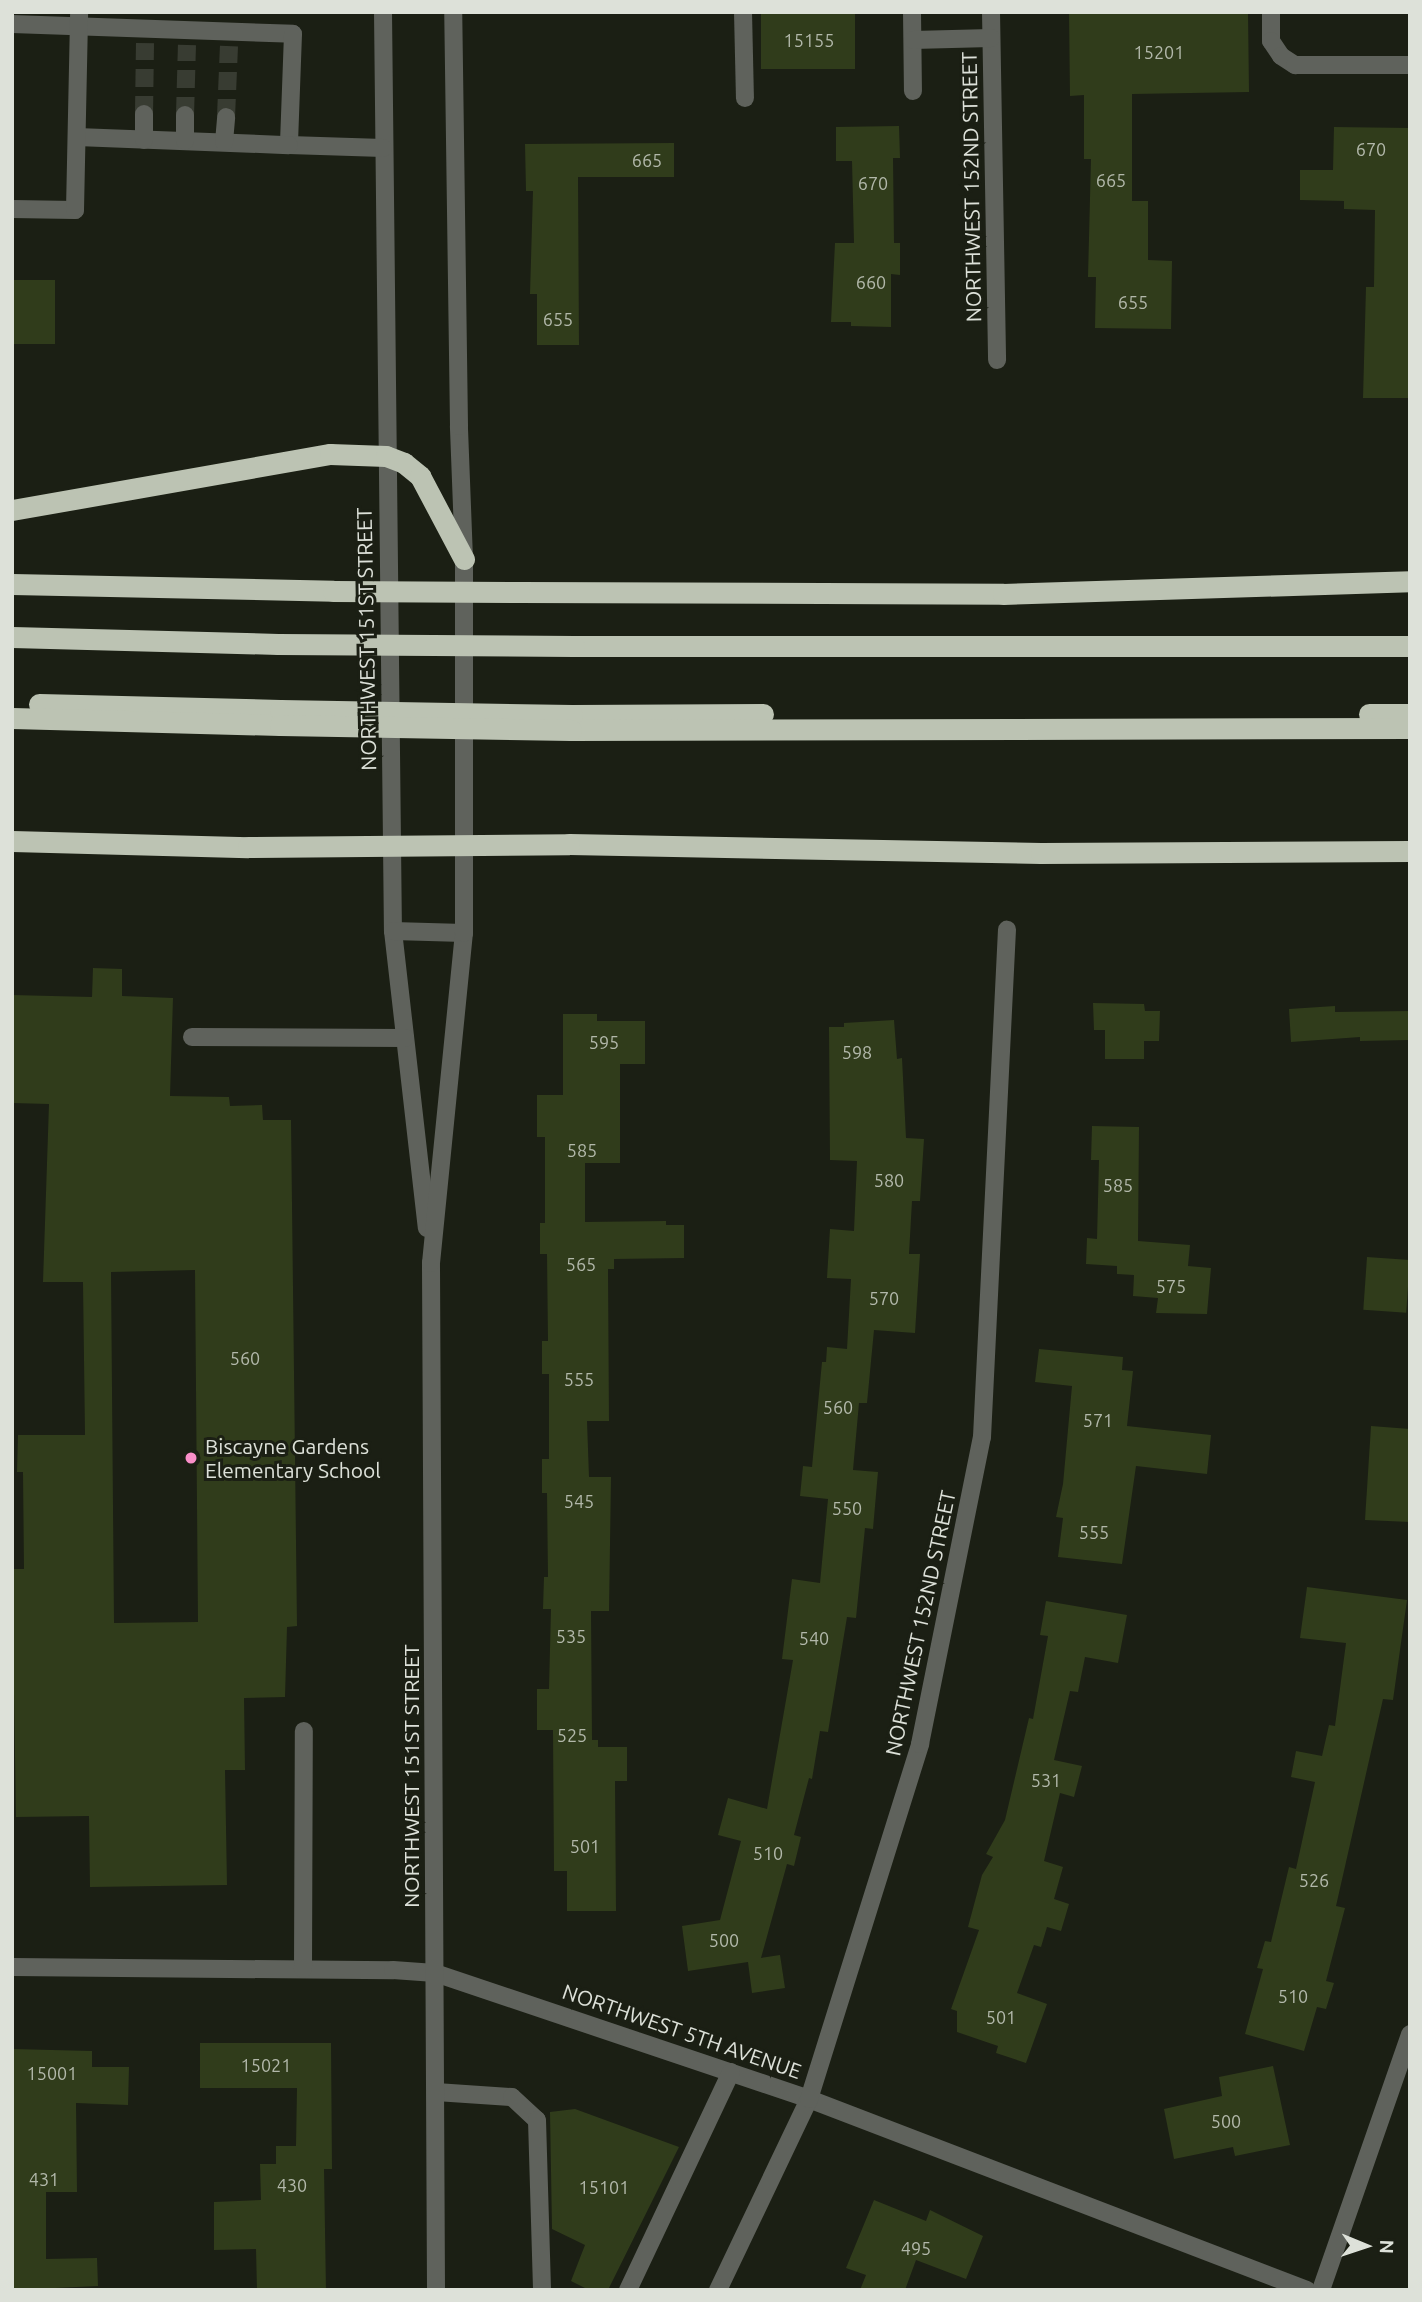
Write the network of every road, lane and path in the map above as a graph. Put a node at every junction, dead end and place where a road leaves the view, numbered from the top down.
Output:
1 (383, 12) edge
2 (453, 12) edge
3 (743, 12) edge
4 (912, 12) edge
5 (990, 12) edge
6 (1271, 12) edge
7 (79, 19) edge
8 (12, 24) edge
9 (991, 37) junction
10 (913, 40) junction
11 (1410, 65) edge
12 (913, 91) dead end
13 (745, 98) dead end
14 (144, 114) tunnel mouth
15 (185, 115) tunnel mouth
16 (226, 117) tunnel mouth
17 (77, 137) junction
18 (144, 139) junction
19 (185, 141) junction
20 (224, 142) junction
21 (289, 145) junction
22 (383, 148) junction
23 (12, 209) edge
24 (997, 360) dead end
25 (386, 456) junction
26 (12, 510) edge
27 (464, 559) junction
28 (1410, 581) edge
29 (12, 584) edge
30 (12, 638) edge
31 (1410, 646) edge
32 (12, 704) edge
33 (1410, 713) edge
34 (280, 717) junction
35 (12, 718) edge
36 (572, 722) junction
37 (1410, 728) edge
38 (12, 841) edge
39 (1410, 851) edge
40 (1007, 930) dead end
41 (393, 931) junction
42 (464, 933) junction
43 (192, 1037) dead end
44 (405, 1038) junction
45 (431, 1263) junction
46 (304, 1731) dead end
47 (12, 1967) edge
48 (303, 1969) junction
49 (435, 1973) junction
50 (1410, 2034) edge
51 (731, 2072) junction
52 (436, 2092) junction
53 (809, 2099) junction
54 (541, 2287) edge
55 (436, 2290) edge
56 (628, 2290) edge
57 (718, 2290) edge
58 (1307, 2290) edge
59 (1321, 2290) edge

1 - 22 street, NORTHWEST 151ST STREET
2 - 27 street, NORTHWEST 151ST STREET
3 - 13 street
4 - 10 street
5 - 9 street, NORTHWEST 152ND STREET
6 - 11 street
7 - 8 street
7 - 17 street
7 - 21 street
9 - 10 street
9 - 24 street, NORTHWEST 152ND STREET
10 - 12 street
14 - 18 street
15 - 19 street
16 - 20 street
17 - 18 street
17 - 23 street
18 - 19 street
19 - 20 street
20 - 21 street
21 - 22 street
22 - 25 street, NORTHWEST 151ST STREET
25 - 26 highway
25 - 27 highway
25 - 41 street, NORTHWEST 151ST STREET
27 - 42 street, NORTHWEST 151ST STREET
28 - 29 highway, bridge
30 - 31 highway, bridge
32 - 34 highway
33 - 36 highway
34 - 35 highway
34 - 36 highway, bridge
36 - 37 highway
38 - 39 highway, bridge
40 - 53 street, NORTHWEST 152ND STREET
41 - 42 street
41 - 44 street, NORTHWEST 151ST STREET
42 - 45 street, NORTHWEST 151ST STREET
43 - 44 street
44 - 45 street, NORTHWEST 151ST STREET
45 - 49 street, NORTHWEST 151ST STREET
46 - 48 street
47 - 48 street, NORTHWEST 5TH AVENUE
48 - 49 street, NORTHWEST 5TH AVENUE
49 - 51 street, NORTHWEST 5TH AVENUE
49 - 52 street, NORTHWEST 151ST STREET
50 - 59 street
51 - 53 street, NORTHWEST 5TH AVENUE
51 - 56 street
52 - 54 street
52 - 55 street, NORTHWEST 151ST STREET
53 - 57 street, NORTHWEST 152ND STREET
53 - 58 street, NORTHWEST 5TH AVENUE

